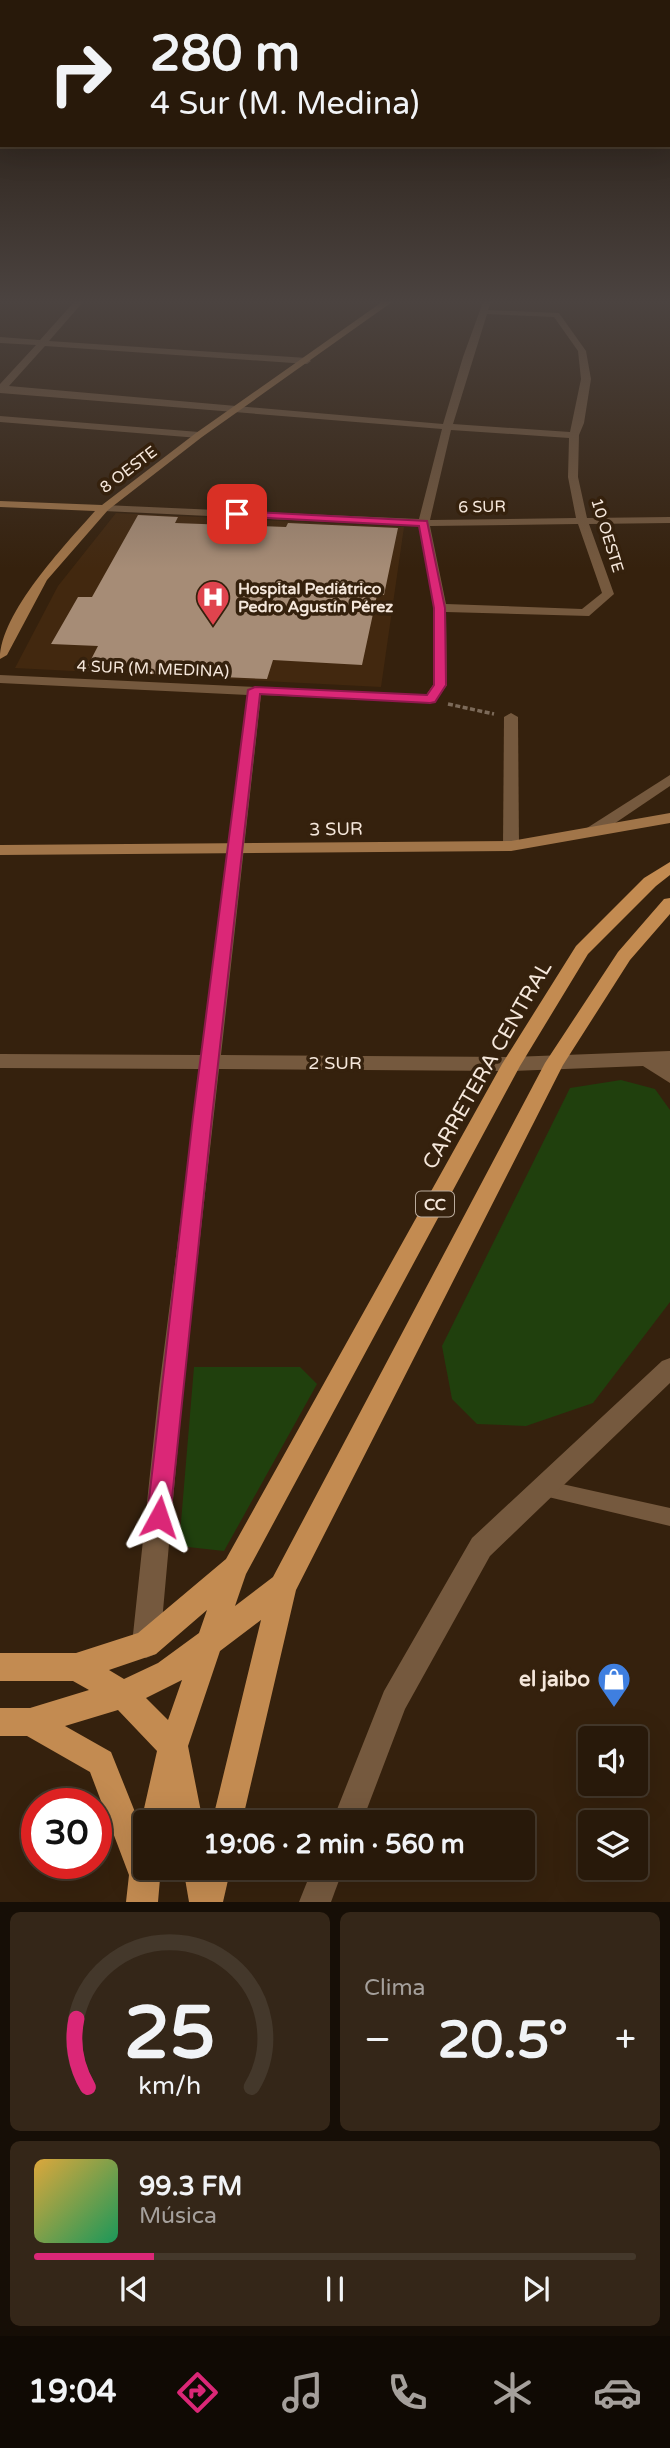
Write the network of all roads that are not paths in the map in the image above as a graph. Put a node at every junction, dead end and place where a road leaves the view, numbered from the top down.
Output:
1 (30, 391) edge
2 (264, 391) edge
3 (457, 391) edge
4 (584, 391) edge
5 (236, 410) junction
6 (0, 419) edge
7 (447, 427) junction
8 (199, 435) junction
9 (574, 435) junction
10 (0, 504) edge
11 (104, 508) junction
12 (670, 520) edge
13 (582, 521) junction
14 (424, 523) junction
15 (440, 608) junction
16 (0, 655) edge
17 (0, 679) edge
18 (255, 690) junction
19 (511, 717) road end
20 (670, 779) edge
21 (670, 818) edge
22 (593, 831) junction
23 (511, 846) junction
24 (0, 850) edge
25 (235, 850) junction
26 (670, 867) edge
27 (670, 903) edge
28 (670, 1058) edge
29 (0, 1061) edge
30 (650, 1061) junction
31 (209, 1062) junction
32 (555, 1063) junction
33 (512, 1064) junction
34 (670, 1076) edge
35 (670, 1368) edge
36 (543, 1488) junction
37 (670, 1517) edge
38 (235, 1568) junction
39 (284, 1587) junction
40 (146, 1644) junction
41 (208, 1646) junction
42 (0, 1667) edge
43 (76, 1667) junction
44 (123, 1694) junction
45 (30, 1721) junction
46 (0, 1722) edge
47 (173, 1746) junction
48 (159, 1810) edge
49 (186, 1810) edge
50 (230, 1810) edge
51 (351, 1810) edge
52 (201, 1880) edge
53 (212, 1880) edge
54 (324, 1880) edge
55 (144, 1881) edge
56 (206, 1902) edge
57 (315, 1902) edge

1 - 5 street
2 - 5 main road, 8 OESTE
3 - 7 street
4 - 9 street, 10 OESTE
5 - 7 street
5 - 8 main road, 8 OESTE
6 - 8 street
7 - 9 street
7 - 14 street
8 - 11 main road, 8 OESTE
9 - 13 street, 10 OESTE
10 - 11 main road, 6 SUR
11 - 14 street, 6 SUR
11 - 16 main road, 8 OESTE
12 - 13 street, 6 SUR
13 - 14 street, 6 SUR
13 - 15 street, 10 OESTE
14 - 15 street
15 - 18 street, 4 SUR (M. MEDINA)
17 - 18 street, 4 SUR (M. MEDINA)
18 - 25 street
19 - 23 street
20 - 22 street
21 - 22 main road, 3 SUR
22 - 23 main road, 3 SUR
23 - 25 main road, 3 SUR
24 - 25 main road, 3 SUR
25 - 31 street
26 - 33 main road, CARRETERA CENTRAL / CC
27 - 32 main road, CC
28 - 30 street, 2 SUR
29 - 31 street, 2 SUR
30 - 32 street, 2 SUR
30 - 34 street
31 - 33 street, 2 SUR
31 - 40 street
32 - 33 street, 2 SUR
32 - 39 main road, CC
33 - 38 main road, CARRETERA CENTRAL / CC
35 - 36 street
36 - 37 lane
36 - 51 street
38 - 40 main road
38 - 41 main road, CC
39 - 41 main road
39 - 50 main road, CC
40 - 43 main road
41 - 44 main road
41 - 47 main road, CC
42 - 43 main road
43 - 44 main road
44 - 45 main road
44 - 47 main road
45 - 46 main road
45 - 55 main road
47 - 48 main road, CC
47 - 49 main road
52 - 56 main road
53 - 56 main road
54 - 57 street

